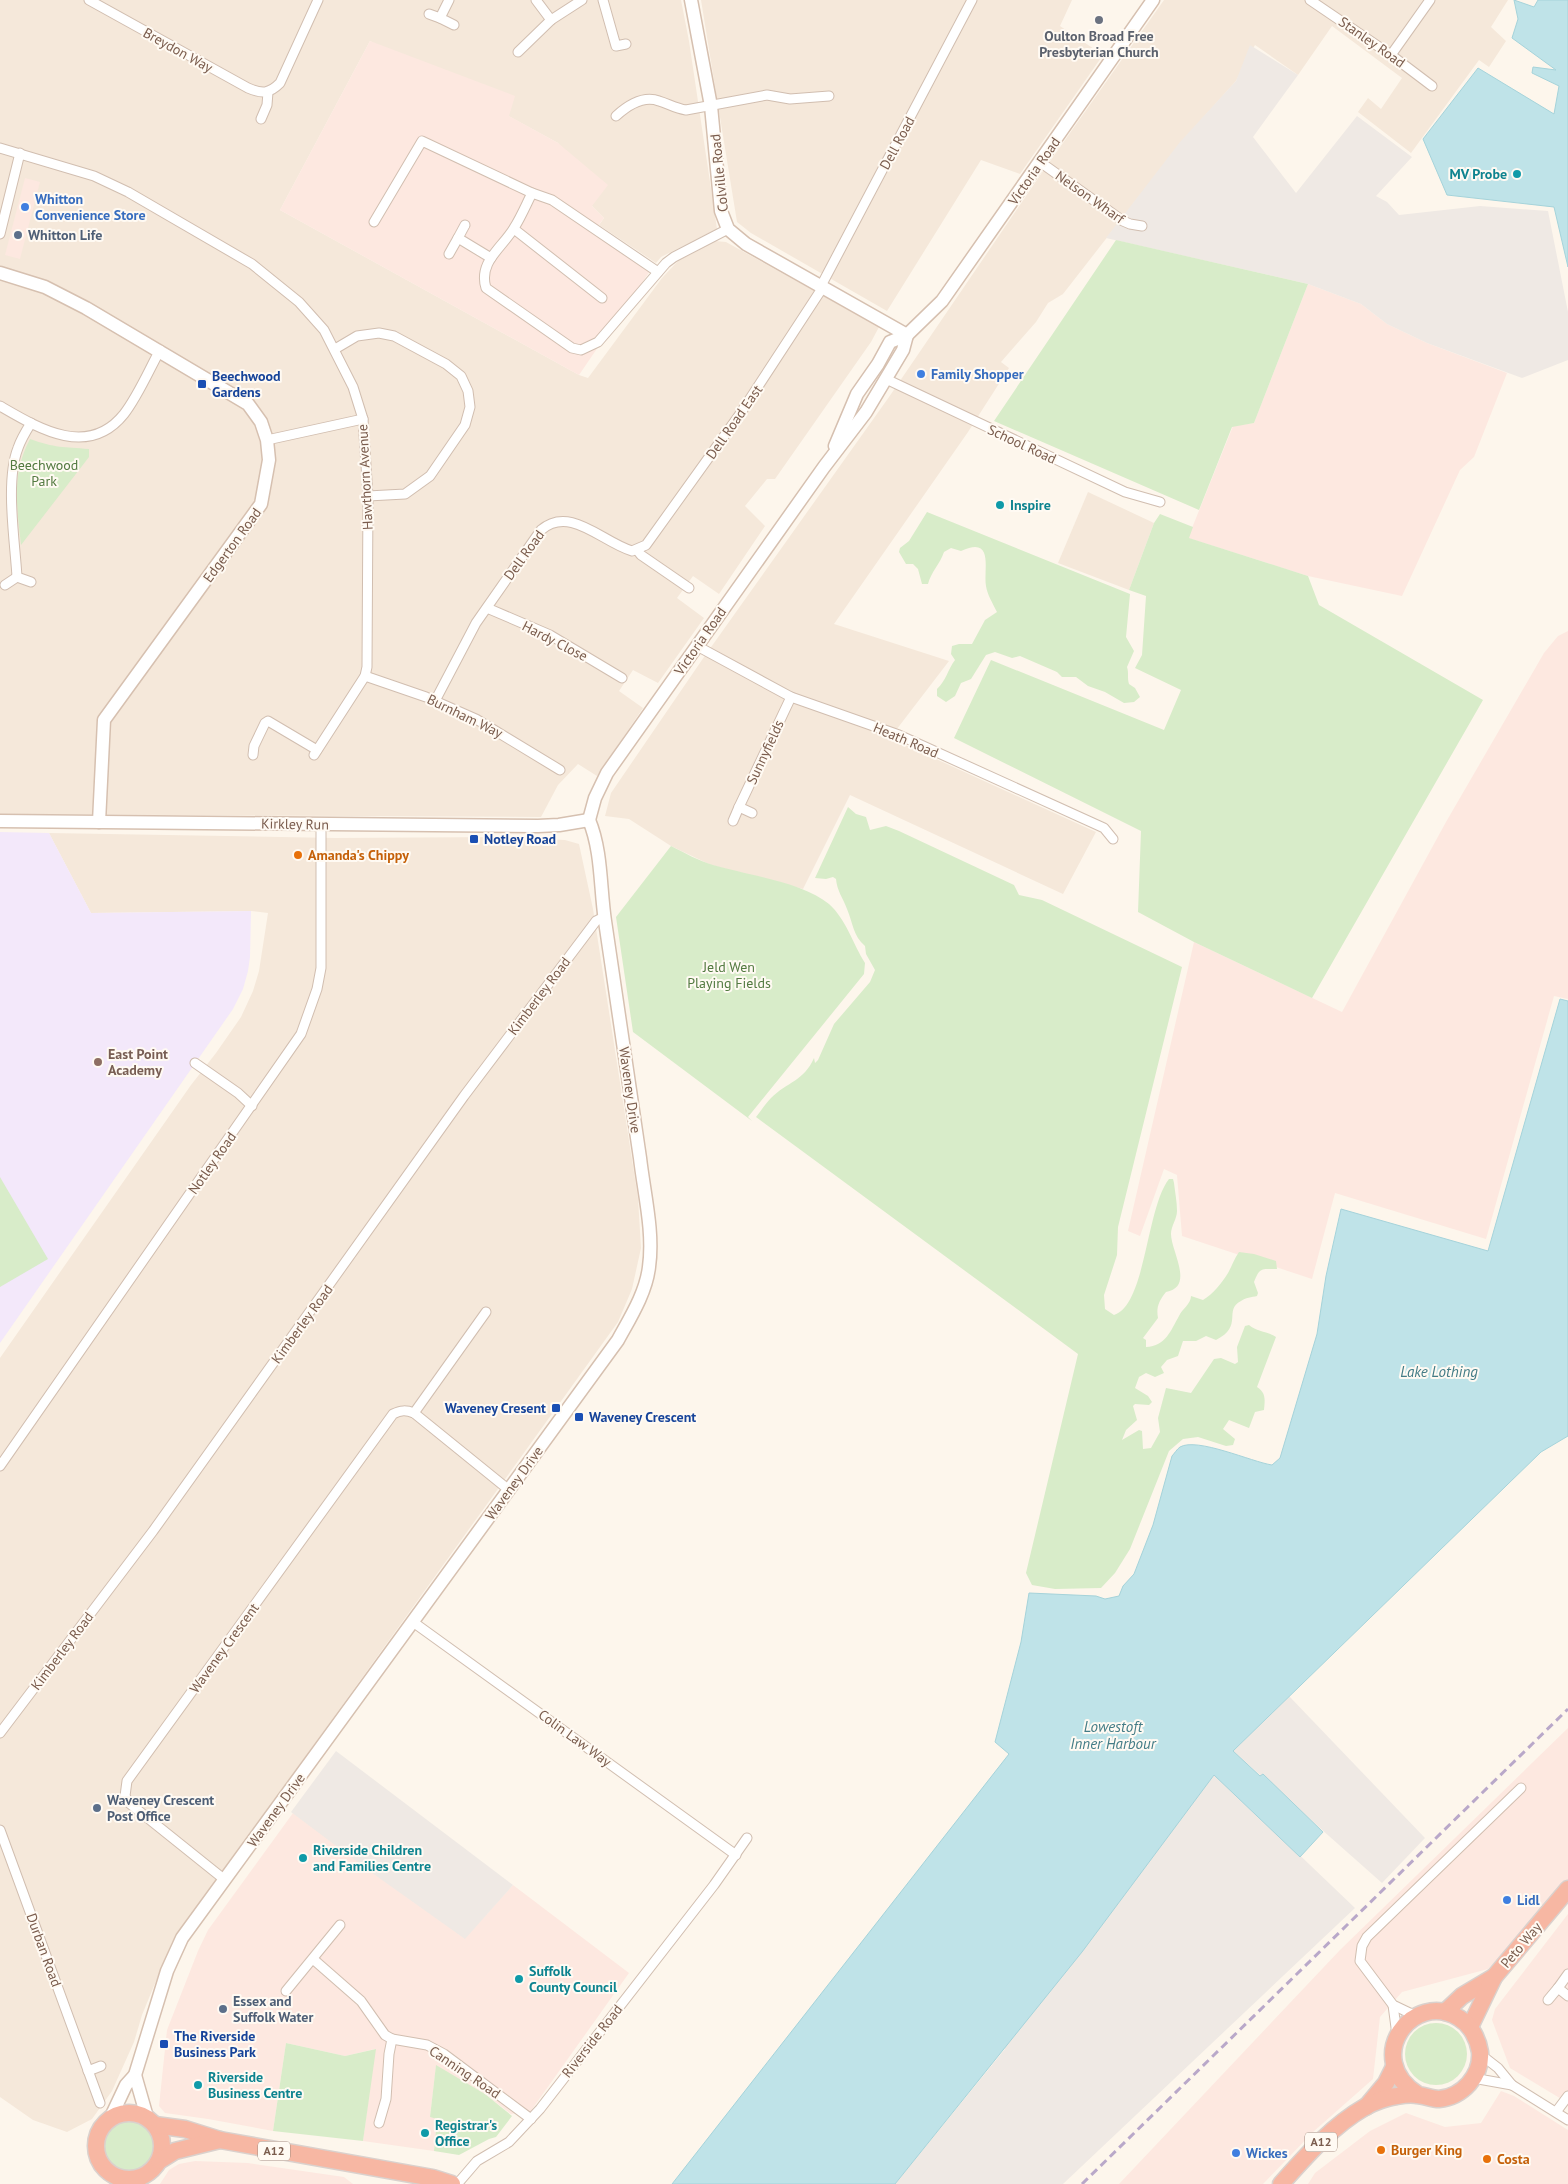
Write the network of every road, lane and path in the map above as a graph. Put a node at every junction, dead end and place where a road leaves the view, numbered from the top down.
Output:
1 (89, 0) edge
2 (318, 0) edge
3 (449, 0) edge
4 (536, 0) edge
5 (582, 0) edge
6 (603, 0) edge
7 (691, 0) edge
8 (972, 0) edge
9 (1153, 0) edge
10 (1310, 0) edge
11 (1430, 0) edge
12 (429, 14) dead end
13 (440, 18) junction
14 (551, 20) junction
15 (454, 24) dead end
16 (616, 46) dead end
17 (518, 52) dead end
18 (1391, 55) junction
19 (1432, 86) dead end
20 (268, 92) junction
21 (829, 96) dead end
22 (711, 106) junction
23 (616, 116) dead end
24 (261, 119) dead end
25 (0, 148) edge
26 (20, 153) junction
27 (1040, 162) junction
28 (532, 194) junction
29 (374, 222) dead end
30 (466, 226) dead end
31 (1142, 226) dead end
32 (728, 228) junction
33 (514, 229) junction
34 (0, 234) edge
35 (458, 238) junction
36 (449, 254) dead end
37 (492, 258) junction
38 (658, 272) junction
39 (0, 273) edge
40 (822, 287) junction
41 (602, 298) dead end
42 (907, 335) junction
43 (335, 349) junction
44 (160, 350) junction
45 (886, 379) junction
46 (0, 406) edge
47 (363, 419) junction
48 (31, 424) junction
49 (268, 440) junction
50 (824, 467) junction
51 (368, 496) junction
52 (1160, 502) dead end
53 (637, 550) junction
54 (17, 576) junction
55 (31, 582) dead end
56 (4, 584) dead end
57 (689, 588) dead end
58 (486, 608) junction
59 (697, 646) junction
60 (365, 676) junction
61 (622, 678) dead end
62 (791, 696) junction
63 (435, 701) junction
64 (253, 755) dead end
65 (560, 770) dead end
66 (739, 808) junction
67 (752, 813) dead end
68 (588, 820) junction
69 (0, 821) edge
70 (733, 821) dead end
71 (99, 822) junction
72 (322, 824) junction
73 (1113, 839) dead end
74 (604, 917) junction
75 (195, 1063) dead end
76 (252, 1106) junction
77 (486, 1312) dead end
78 (414, 1413) junction
79 (0, 1466) edge
80 (509, 1490) junction
81 (413, 1622) junction
82 (0, 1733) edge
83 (1521, 1788) dead end
84 (0, 1830) edge
85 (747, 1838) dead end
86 (736, 1855) junction
87 (225, 1880) junction
88 (1568, 1889) edge
89 (340, 1925) dead end
90 (313, 1959) junction
91 (1568, 1974) edge
92 (1494, 1977) junction
93 (1558, 1988) junction
94 (286, 1992) dead end
95 (1568, 1996) edge
96 (1548, 2000) dead end
97 (1393, 2005) junction
98 (1445, 2012) junction
99 (1416, 2016) junction
100 (1470, 2027) junction
101 (1397, 2036) junction
102 (392, 2039) junction
103 (1480, 2054) junction
104 (101, 2066) dead end
105 (1394, 2067) junction
106 (88, 2071) junction
107 (135, 2075) junction
108 (1473, 2078) junction
109 (1512, 2085) junction
110 (1417, 2094) junction
111 (1568, 2096) edge
112 (100, 2103) dead end
113 (1366, 2107) junction
114 (1556, 2112) junction
115 (110, 2119) junction
116 (531, 2119) junction
117 (1568, 2120) edge
118 (151, 2121) junction
119 (379, 2123) dead end
120 (220, 2140) junction
121 (152, 2172) edge
122 (109, 2177) edge
123 (456, 2183) edge
124 (1281, 2184) edge

1 - 20 street, Breydon Way
2 - 20 street
3 - 13 street
4 - 14 street
5 - 14 street
6 - 16 street
7 - 22 main road, Colville Road
8 - 40 street, Dell Road
9 - 27 main road, Victoria Road
10 - 18 street, Stanley Road
11 - 18 street
12 - 13 street
13 - 15 street
14 - 17 street
18 - 19 street, Stanley Road
20 - 24 street
21 - 22 street
22 - 23 street
22 - 32 main road, Colville Road
25 - 26 street, Hawthorn Avenue
26 - 34 street
26 - 43 street, Hawthorn Avenue
27 - 31 street, Nelson Wharf
27 - 42 main road, Victoria Road
28 - 29 street
28 - 33 street
28 - 38 street
30 - 35 street
32 - 38 street
32 - 40 main road, Colville Road
33 - 37 street
33 - 41 street
35 - 36 street
35 - 37 street
37 - 38 street
39 - 44 main road, Edgerton Road
40 - 42 main road, Colville Road
40 - 53 street, Dell Road East
42 - 45 main road, Victoria Road
42 - 50 main road, Victoria Road
43 - 47 street, Hawthorn Avenue
43 - 51 street
44 - 48 street
44 - 49 main road, Edgerton Road
45 - 50 main road, Victoria Road
45 - 52 street, School Road
46 - 48 street
47 - 49 street
47 - 51 street, Hawthorn Avenue
48 - 54 street
49 - 71 main road, Edgerton Road
50 - 59 main road, Victoria Road
51 - 60 street, Hawthorn Avenue
53 - 57 street, Dell Road
53 - 58 street, Dell Road
54 - 55 street
54 - 56 street
58 - 61 street, Hardy Close
58 - 63 street, Dell Road
59 - 62 street, Heath Road
59 - 68 main road, Victoria Road
60 - 63 street, Burnham Way
60 - 64 street, Hawthorn Avenue
62 - 66 street, Sunnyfields
62 - 73 street, Heath Road
63 - 65 street, Burnham Way
66 - 67 street
66 - 70 street, Sunnyfields
68 - 72 main road, Kirkley Run
68 - 74 main road, Waveney Drive
69 - 71 main road, Kirkley Run
71 - 72 main road, Kirkley Run
72 - 76 street, Notley Road
74 - 80 main road, Waveney Drive
74 - 82 street, Kimberley Road
75 - 76 street
76 - 79 street, Notley Road
77 - 78 street
78 - 80 street
78 - 87 street, Waveney Crescent
80 - 81 main road, Waveney Drive
81 - 86 street, Colin Law Way
81 - 87 main road, Waveney Drive
83 - 97 street
84 - 106 street, Durban Road
85 - 86 street, Riverside Road
86 - 116 street, Riverside Road
87 - 107 main road, Waveney Drive
88 - 92 highway, Peto Way
89 - 90 street
90 - 94 street
90 - 102 street
91 - 93 street
92 - 98 highway, Peto Way
92 - 100 highway, Peto Way
93 - 95 street
93 - 96 street
97 - 99 street
97 - 101 street
98 - 99 highway
98 - 100 highway
99 - 101 highway
100 - 103 highway
101 - 105 highway
102 - 116 street, Canning Road
102 - 119 street
103 - 108 highway
103 - 109 street
104 - 106 street
105 - 110 highway
105 - 113 highway, A12
106 - 112 street, Durban Road
107 - 115 main road, Waveney Drive
107 - 118 main road
108 - 109 street
108 - 110 highway
109 - 114 street
110 - 113 highway, A12
111 - 114 street
113 - 124 highway, A12
114 - 117 street
115 - 118 highway
115 - 122 highway
116 - 123 street, Riverside Road
118 - 120 highway, A12
118 - 121 highway
120 - 121 highway, A12
120 - 123 highway, A12
121 - 122 highway

